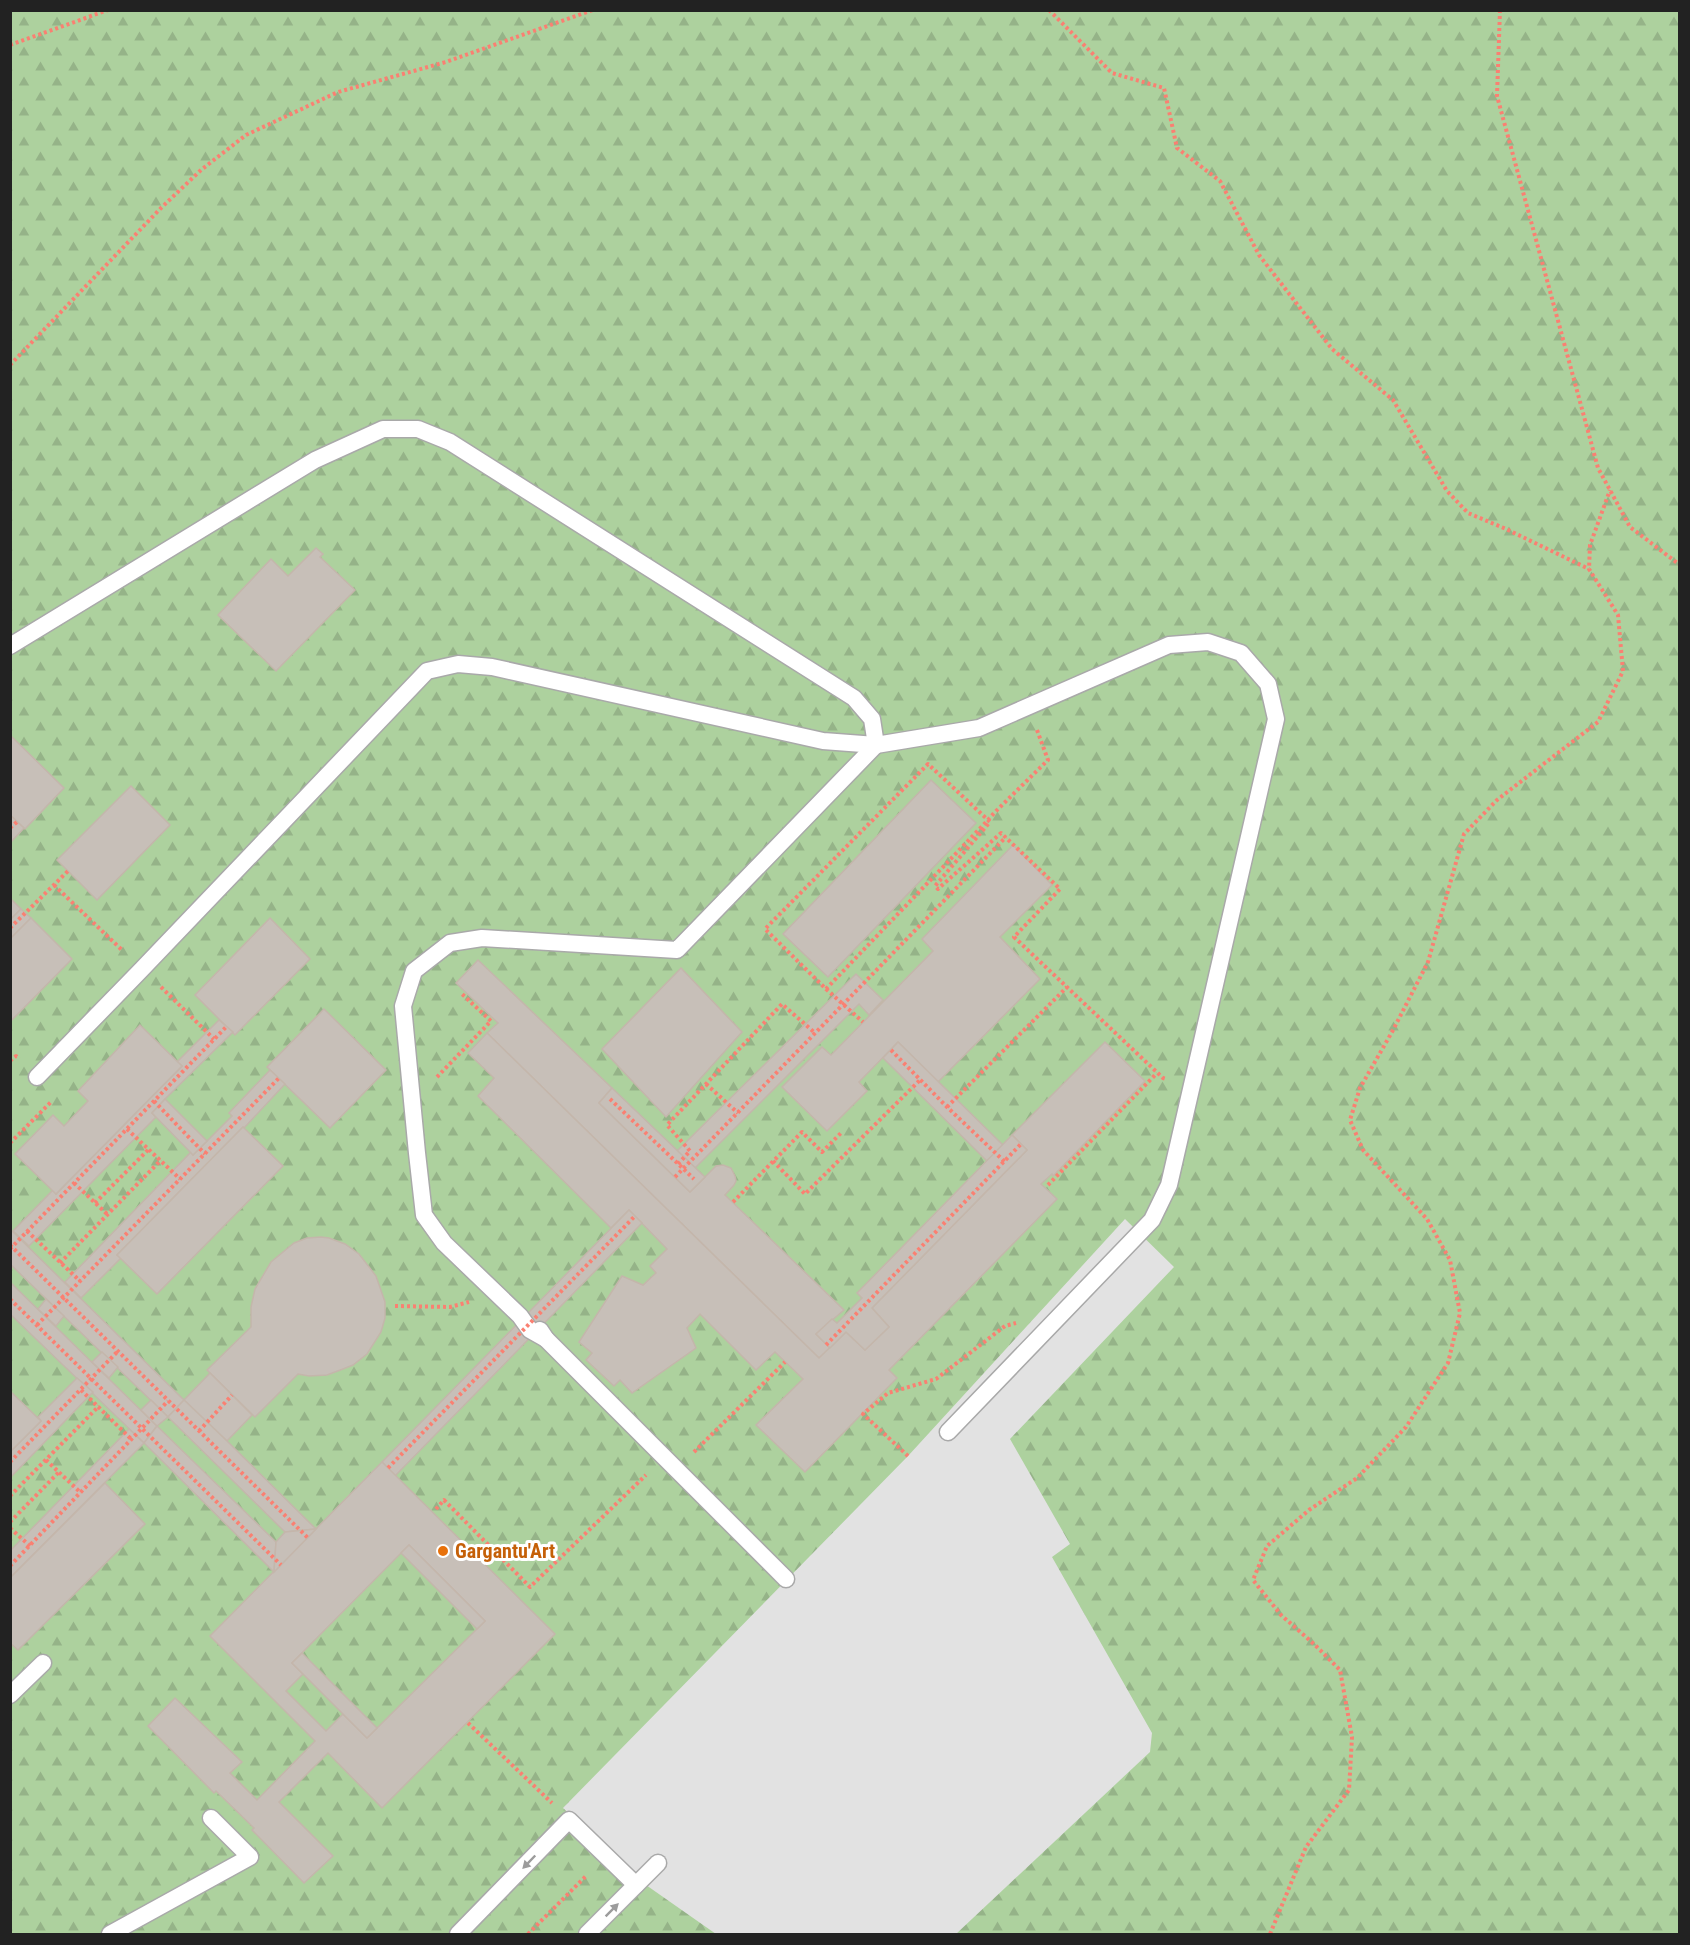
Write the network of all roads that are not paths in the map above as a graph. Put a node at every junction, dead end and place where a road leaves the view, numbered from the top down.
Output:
1 (10, 646) edge
2 (876, 744) junction
3 (36, 1077) road end
4 (948, 1432) dead end
5 (786, 1579) dead end
6 (43, 1663) dead end
7 (10, 1695) edge
8 (211, 1818) dead end
9 (658, 1863) dead end
10 (636, 1885) junction
11 (110, 1935) edge
12 (458, 1935) edge
13 (587, 1935) edge

1 - 2 lane
2 - 3 lane
2 - 4 lane
2 - 5 lane
6 - 7 lane
8 - 11 lane
9 - 10 lane
10 -> 12 lane
13 -> 10 lane

